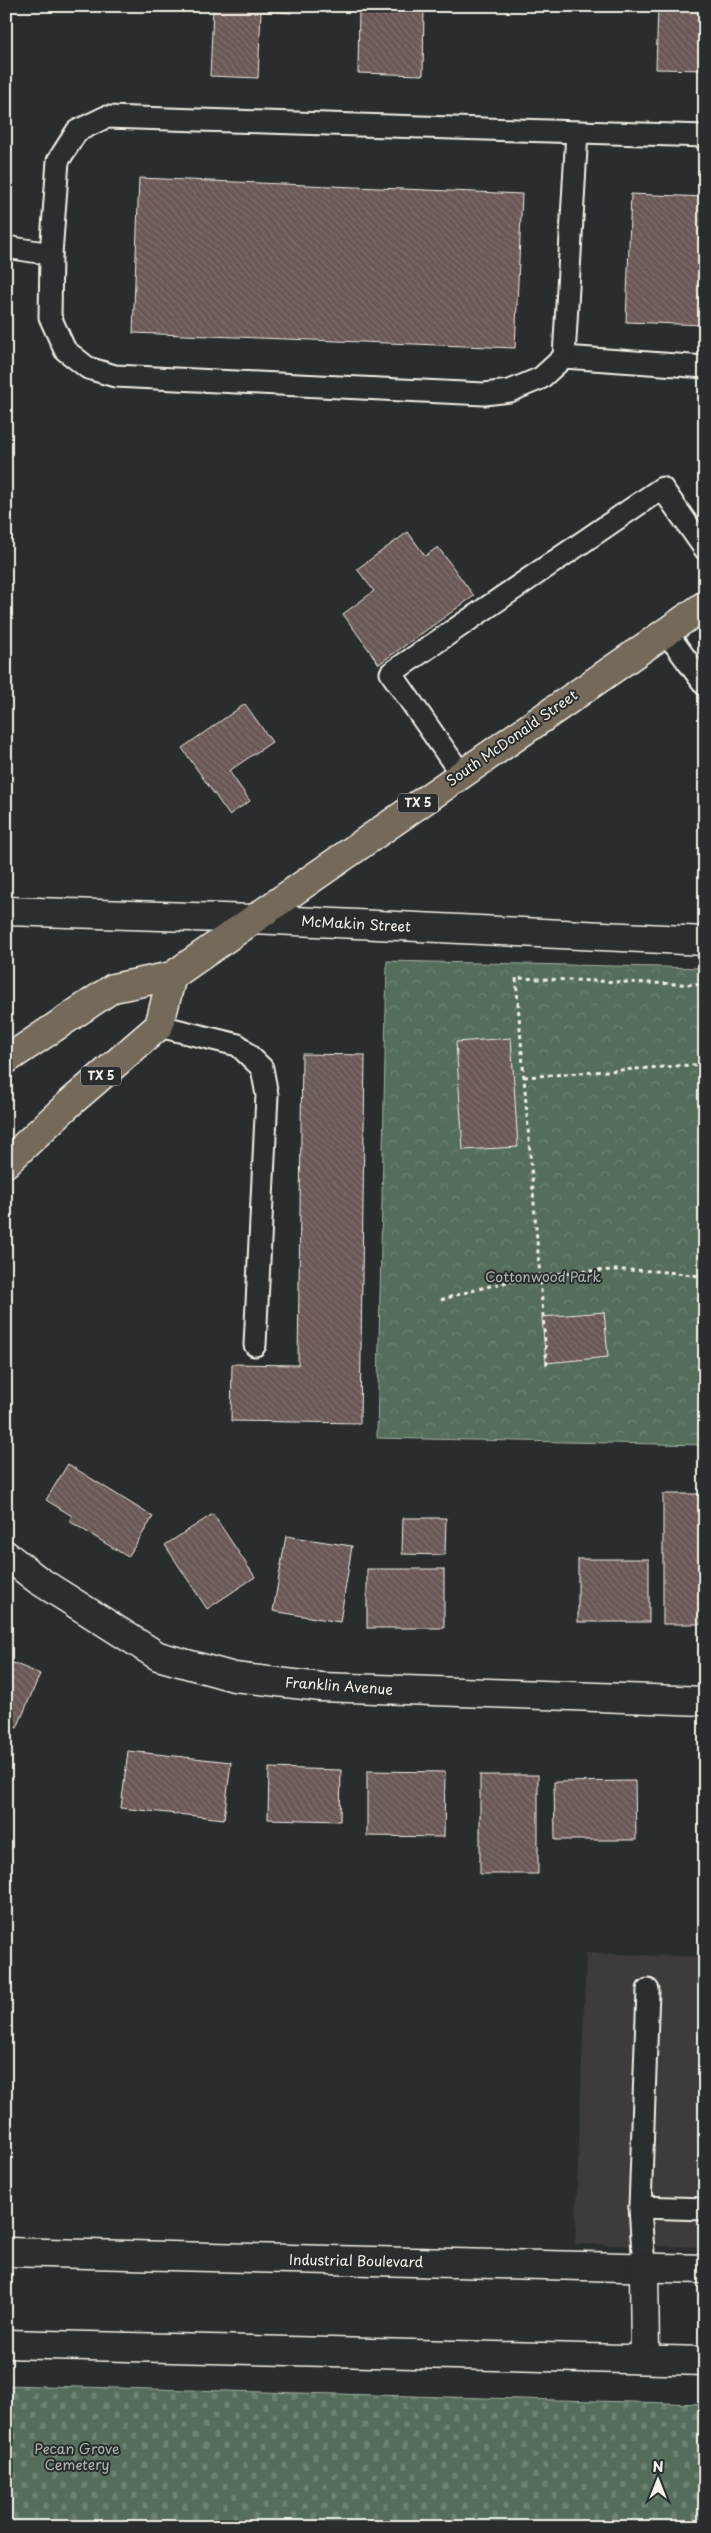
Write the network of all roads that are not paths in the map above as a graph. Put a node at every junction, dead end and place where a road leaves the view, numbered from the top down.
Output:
1 (577, 132) junction
2 (705, 136) edge
3 (6, 247) edge
4 (51, 254) junction
5 (564, 357) junction
6 (705, 367) edge
7 (705, 549) edge
8 (705, 605) edge
9 (666, 632) junction
10 (705, 685) edge
11 (460, 774) junction
12 (6, 911) edge
13 (253, 919) junction
14 (705, 941) edge
15 (172, 976) junction
16 (159, 1026) junction
17 (6, 1060) edge
18 (6, 1163) edge
19 (255, 1345) dead end
20 (6, 1555) edge
21 (705, 1701) edge
22 (648, 1990) dead end
23 (640, 2207) junction
24 (705, 2209) edge
25 (6, 2252) edge
26 (644, 2268) junction
27 (705, 2270) edge
28 (6, 2344) edge
29 (645, 2359) junction
30 (705, 2361) edge

1 - 2 lane
1 - 4 lane
1 - 5 lane
3 - 4 lane
4 - 5 lane
5 - 6 lane
7 - 11 lane
8 - 9 main road, South McDonald Street / TX 5
9 - 10 lane
9 - 11 main road, South McDonald Street / TX 5
11 - 13 main road, South McDonald Street / TX 5
12 - 13 main road, McMakin Street
13 - 14 main road, McMakin Street
13 - 15 main road, South McDonald Street / TX 5
15 - 16 main road
15 - 17 main road, South McDonald Street / TX 5
16 - 18 main road, TX 5
16 - 19 lane
20 - 21 main road, Franklin Avenue
22 - 23 lane
23 - 24 lane
23 - 26 lane
25 - 26 main road, Industrial Boulevard
26 - 27 main road, Industrial Boulevard
26 - 29 main road
28 - 29 main road
29 - 30 main road

